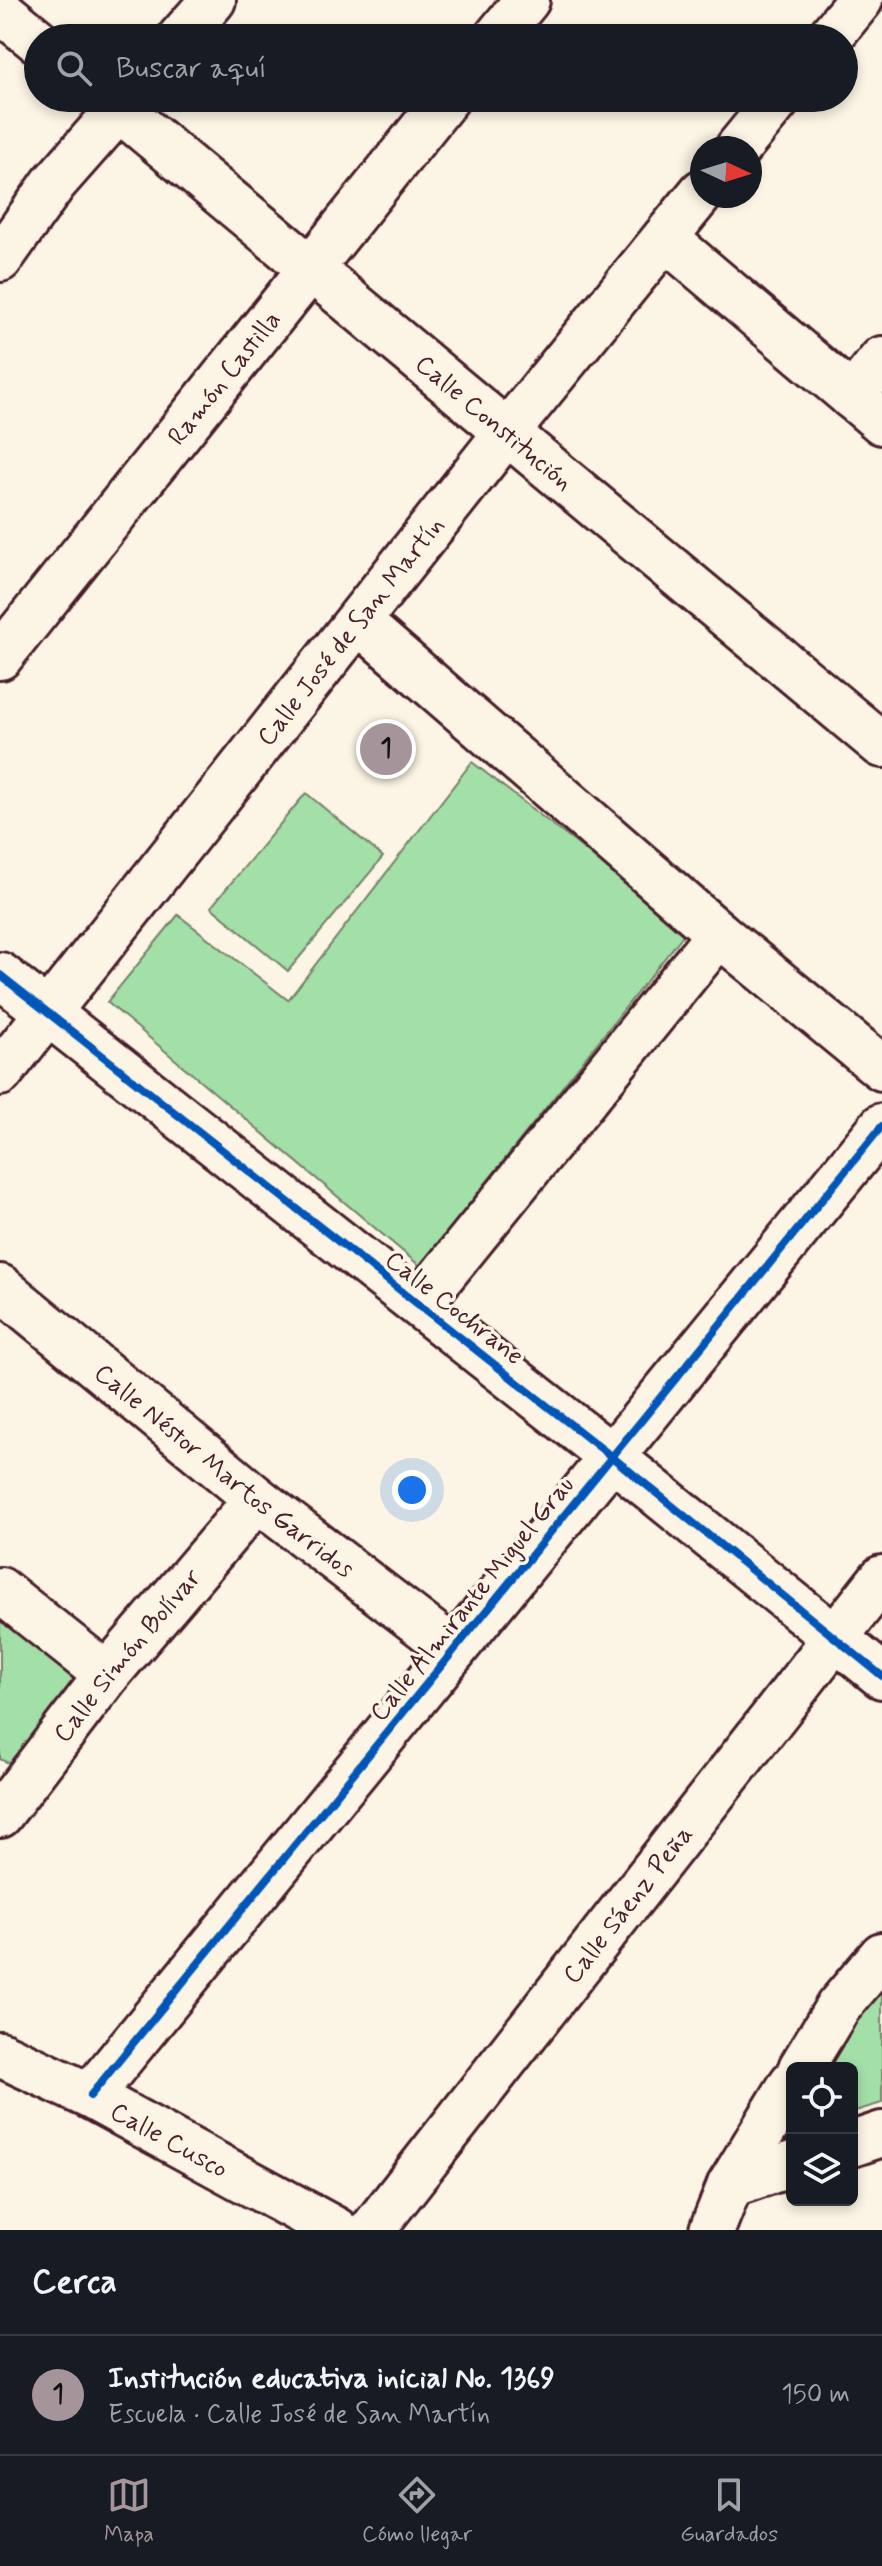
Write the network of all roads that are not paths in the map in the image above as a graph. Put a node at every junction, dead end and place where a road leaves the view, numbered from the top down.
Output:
1 (213, 0) edge
2 (527, 0) edge
3 (863, 0) edge
4 (0, 10) edge
5 (882, 13) edge
6 (192, 24) edge
7 (507, 24) edge
8 (842, 24) edge
9 (24, 30) edge
10 (110, 112) edge
11 (130, 112) edge
12 (436, 112) edge
13 (768, 112) edge
14 (748, 136) edge
15 (54, 183) junction
16 (690, 207) edge
17 (0, 230) edge
18 (665, 238) junction
19 (0, 259) edge
20 (309, 267) junction
21 (882, 359) edge
22 (867, 410) edge
23 (507, 432) junction
24 (358, 621) junction
25 (0, 657) edge
26 (882, 745) edge
27 (719, 934) junction
28 (0, 975) edge
29 (50, 1013) junction
30 (882, 1068) edge
31 (0, 1073) edge
32 (882, 1126) edge
33 (0, 1287) edge
34 (419, 1304) junction
35 (612, 1457) junction
36 (257, 1499) junction
37 (882, 1578) edge
38 (0, 1590) edge
39 (836, 1638) junction
40 (454, 1650) junction
41 (107, 1675) junction
42 (882, 1676) edge
43 (6, 1795) edge
44 (882, 1955) edge
45 (0, 2054) edge
46 (805, 2062) edge
47 (786, 2093) edge
48 (90, 2096) junction
49 (882, 2134) edge
50 (858, 2142) edge
51 (786, 2166) edge
52 (730, 2185) junction
53 (336, 2230) edge
54 (372, 2230) edge
55 (712, 2230) edge

1 - 6 street
2 - 7 street
3 - 5 street
3 - 8 street
4 - 9 street
10 - 15 street
11 - 20 street, Calle Constitución
12 - 20 street, Ramón Castilla
13 - 14 street
15 - 17 street
15 - 19 street
16 - 18 street, Calle José de San Martín
18 - 22 street
18 - 23 street, Calle José de San Martín
20 - 23 street, Calle Constitución
20 - 25 street, Ramón Castilla
21 - 22 street
23 - 24 street, Calle José de San Martín
23 - 26 street, Calle Constitución
24 - 27 street
24 - 29 street, Calle José de San Martín
27 - 30 street
27 - 34 street
28 - 29 street, Calle Cochrane
29 - 31 street, Calle José de San Martín
29 - 34 street, Calle Cochrane
32 - 35 street, Calle Almirante Miguel Grau
33 - 36 street, Calle Néstor Martos Garridos
34 - 35 street, Calle Cochrane
35 - 39 street, Calle Cochrane
35 - 40 street, Calle Almirante Miguel Grau
36 - 40 street, Calle Néstor Martos Garridos
36 - 41 street, Calle Simón Bolívar
37 - 39 street, Calle Sáenz Peña
38 - 41 street
39 - 42 street, Calle Cochrane
39 - 54 street, Calle Sáenz Peña
40 - 48 street, Calle Almirante Miguel Grau
41 - 43 street, Calle Simón Bolívar
44 - 46 street
45 - 48 street, Calle Cusco
47 - 52 street
48 - 53 street, Calle Cusco
49 - 50 street
51 - 52 street
52 - 55 street

